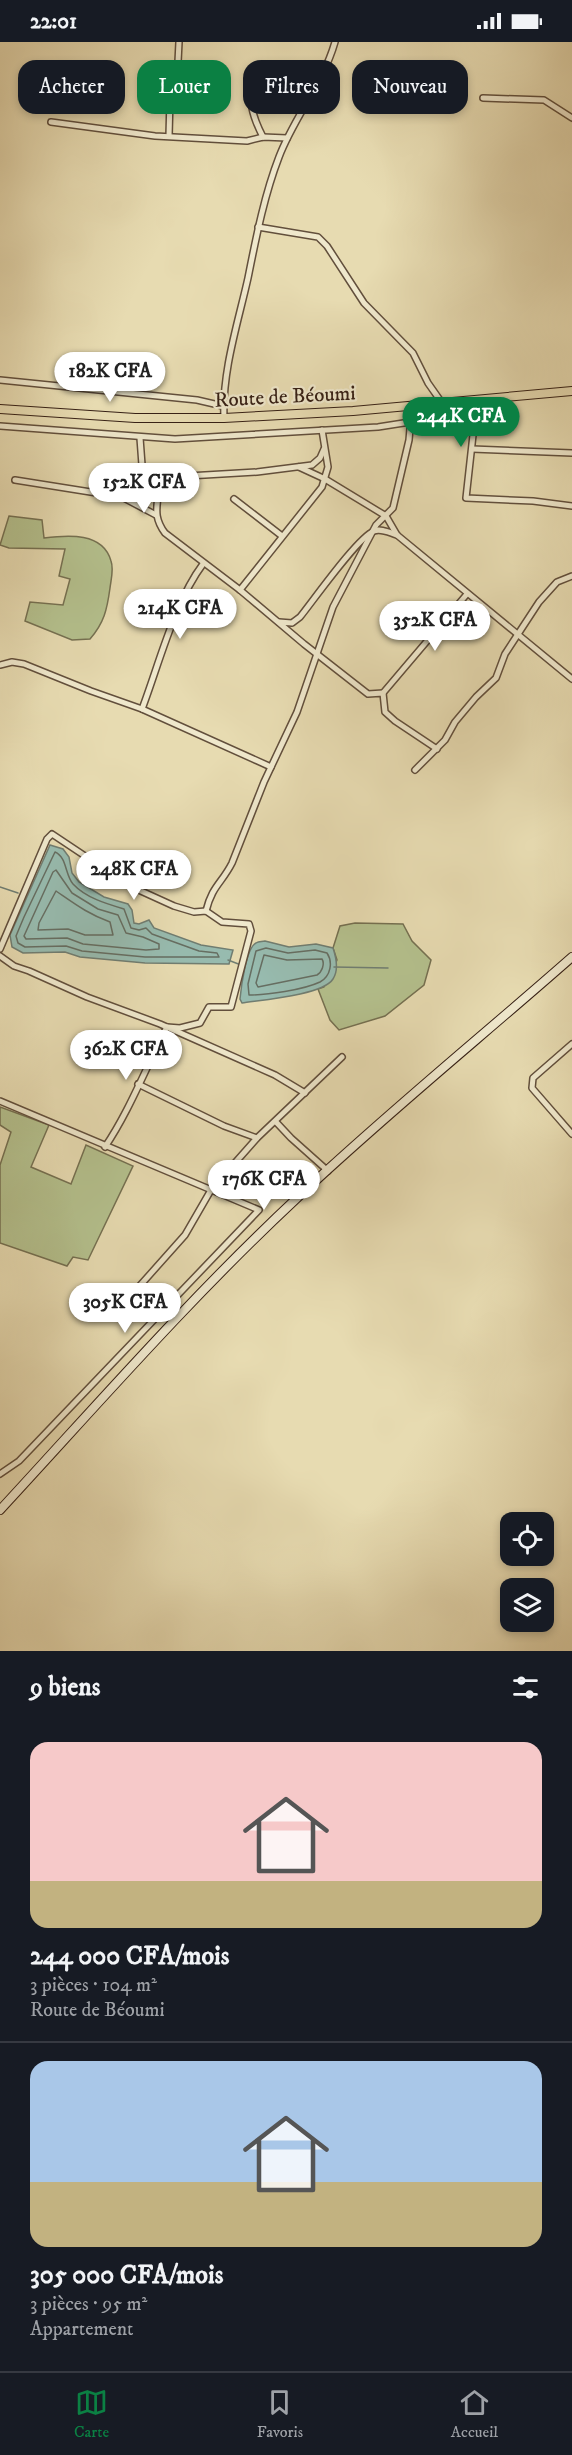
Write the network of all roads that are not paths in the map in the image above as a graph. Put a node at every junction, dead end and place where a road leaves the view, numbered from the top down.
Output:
1 (179, 42) edge
2 (335, 42) edge
3 (483, 98) dead end
4 (253, 114) edge
5 (572, 118) edge
6 (51, 122) dead end
7 (169, 136) junction
8 (263, 137) junction
9 (287, 138) junction
10 (258, 227) junction
11 (0, 380) edge
12 (572, 391) edge
13 (477, 399) junction
14 (442, 403) junction
15 (223, 406) junction
16 (412, 406) junction
17 (0, 409) edge
18 (224, 418) junction
19 (410, 422) junction
20 (0, 426) edge
21 (322, 430) junction
22 (140, 438) junction
23 (324, 449) junction
24 (472, 449) junction
25 (572, 453) edge
26 (299, 467) junction
27 (154, 477) junction
28 (325, 479) junction
29 (15, 480) dead end
30 (234, 499) dead end
31 (572, 506) edge
32 (156, 515) junction
33 (386, 516) junction
34 (373, 531) junction
35 (396, 535) junction
36 (282, 536) junction
37 (203, 564) junction
38 (572, 576) edge
39 (240, 590) junction
40 (467, 594) junction
41 (276, 621) junction
42 (517, 635) junction
43 (318, 656) junction
44 (0, 665) edge
45 (572, 679) edge
46 (383, 693) junction
47 (142, 709) junction
48 (436, 748) junction
49 (271, 766) junction
50 (415, 770) dead end
51 (206, 911) junction
52 (0, 949) edge
53 (0, 956) edge
54 (572, 957) edge
55 (166, 1028) junction
56 (572, 1044) edge
57 (342, 1057) dead end
58 (138, 1083) junction
59 (304, 1093) junction
60 (0, 1101) edge
61 (276, 1122) junction
62 (572, 1134) edge
63 (257, 1138) junction
64 (105, 1147) junction
65 (327, 1171) junction
66 (211, 1190) junction
67 (154, 1319) junction
68 (0, 1474) edge
69 (0, 1510) edge

1 - 7 street
2 - 9 street
3 - 5 street
4 - 8 street
6 - 7 street
7 - 8 street
8 - 9 street
9 - 10 street
10 - 14 street
10 - 15 street
11 - 15 street
12 - 13 main road, Route de Béoumi
13 - 14 main road, Route de Béoumi
13 - 24 street
14 - 16 main road, Route de Béoumi
15 - 18 street
16 - 18 main road, Route de Béoumi
16 - 19 street
17 - 18 main road, Route de Béoumi
19 - 21 street
19 - 33 street
20 - 22 street
21 - 22 street
21 - 23 street
22 - 27 street
23 - 26 street
23 - 28 street
24 - 25 street
24 - 31 street
26 - 27 street
26 - 28 street
27 - 32 street
28 - 33 street
28 - 36 street
29 - 32 street
30 - 36 street
32 - 37 street
33 - 34 street
33 - 35 street
34 - 35 street
34 - 41 street
34 - 43 street
35 - 40 street
36 - 39 street
37 - 39 street
37 - 47 street
38 - 42 street
39 - 41 street
40 - 42 street
40 - 46 street
41 - 43 street
42 - 45 street
42 - 48 street
43 - 46 street
43 - 49 street
44 - 47 street
46 - 48 street
47 - 49 street
48 - 50 street
49 - 51 street
51 - 52 street
51 - 55 street
53 - 55 street
54 - 65 main road
55 - 58 street
55 - 59 street
56 - 62 street
57 - 59 street
58 - 63 street
58 - 64 street
59 - 61 street
60 - 64 street
61 - 63 street
61 - 65 street
63 - 66 street
64 - 66 street
65 - 69 main road
66 - 67 street
66 - 67 street
67 - 68 street

